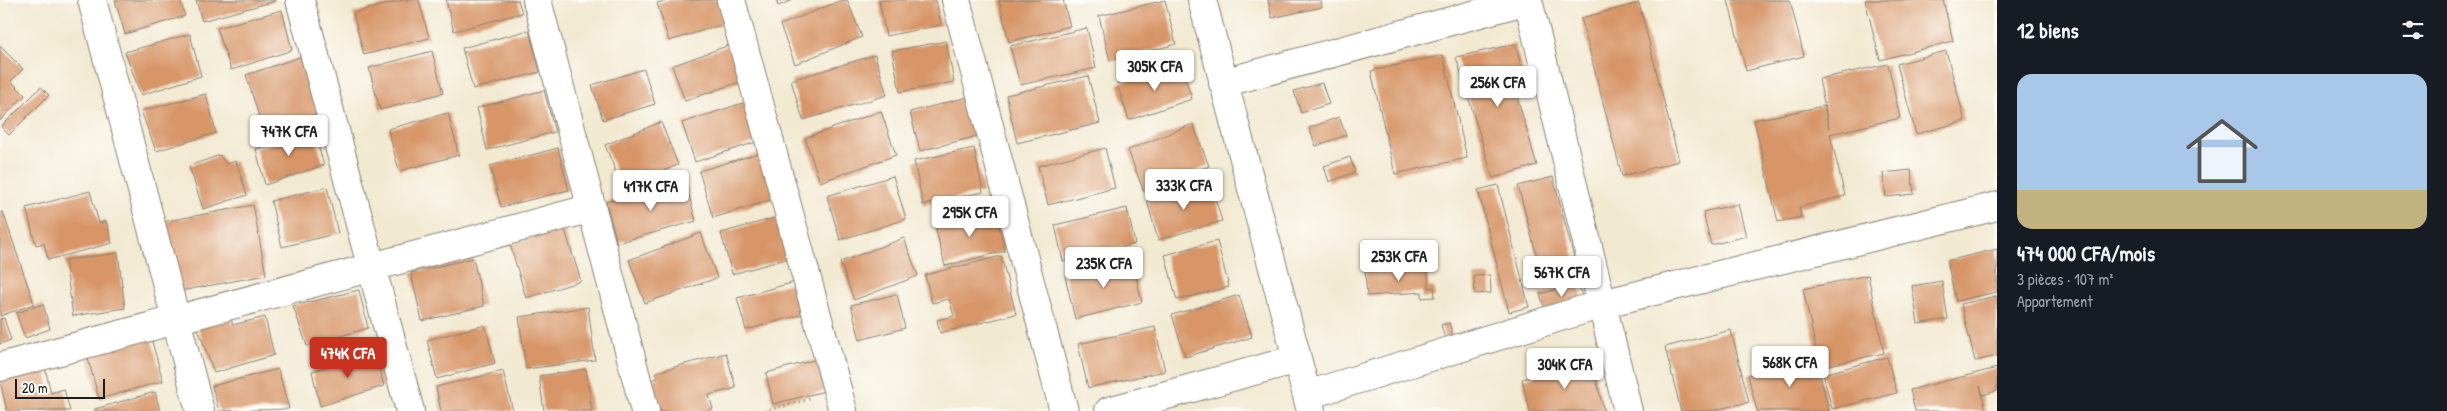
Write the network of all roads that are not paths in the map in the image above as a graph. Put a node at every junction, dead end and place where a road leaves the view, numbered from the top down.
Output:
1 (92, 0) edge
2 (300, 0) edge
3 (537, 0) edge
4 (731, 0) edge
5 (956, 0) edge
6 (1202, 0) edge
7 (1528, 0) edge
8 (1223, 82) junction
9 (1997, 206) edge
10 (592, 208) junction
11 (370, 268) junction
12 (1602, 304) junction
13 (176, 319) junction
14 (1297, 359) junction
15 (0, 367) edge
16 (840, 401) edge
17 (1309, 403) edge
18 (200, 411) edge
19 (410, 411) edge
20 (645, 411) edge
21 (1064, 411) edge
22 (1109, 411) edge
23 (1628, 411) edge

1 - 13 street
2 - 11 street
3 - 10 street
4 - 16 street
5 - 21 street
6 - 8 street
7 - 8 street
7 - 12 street
8 - 14 street
9 - 12 street
10 - 11 street
10 - 20 street
11 - 13 street
11 - 19 street
12 - 17 street
12 - 23 street
13 - 15 street
13 - 18 street
14 - 17 street
14 - 22 street

